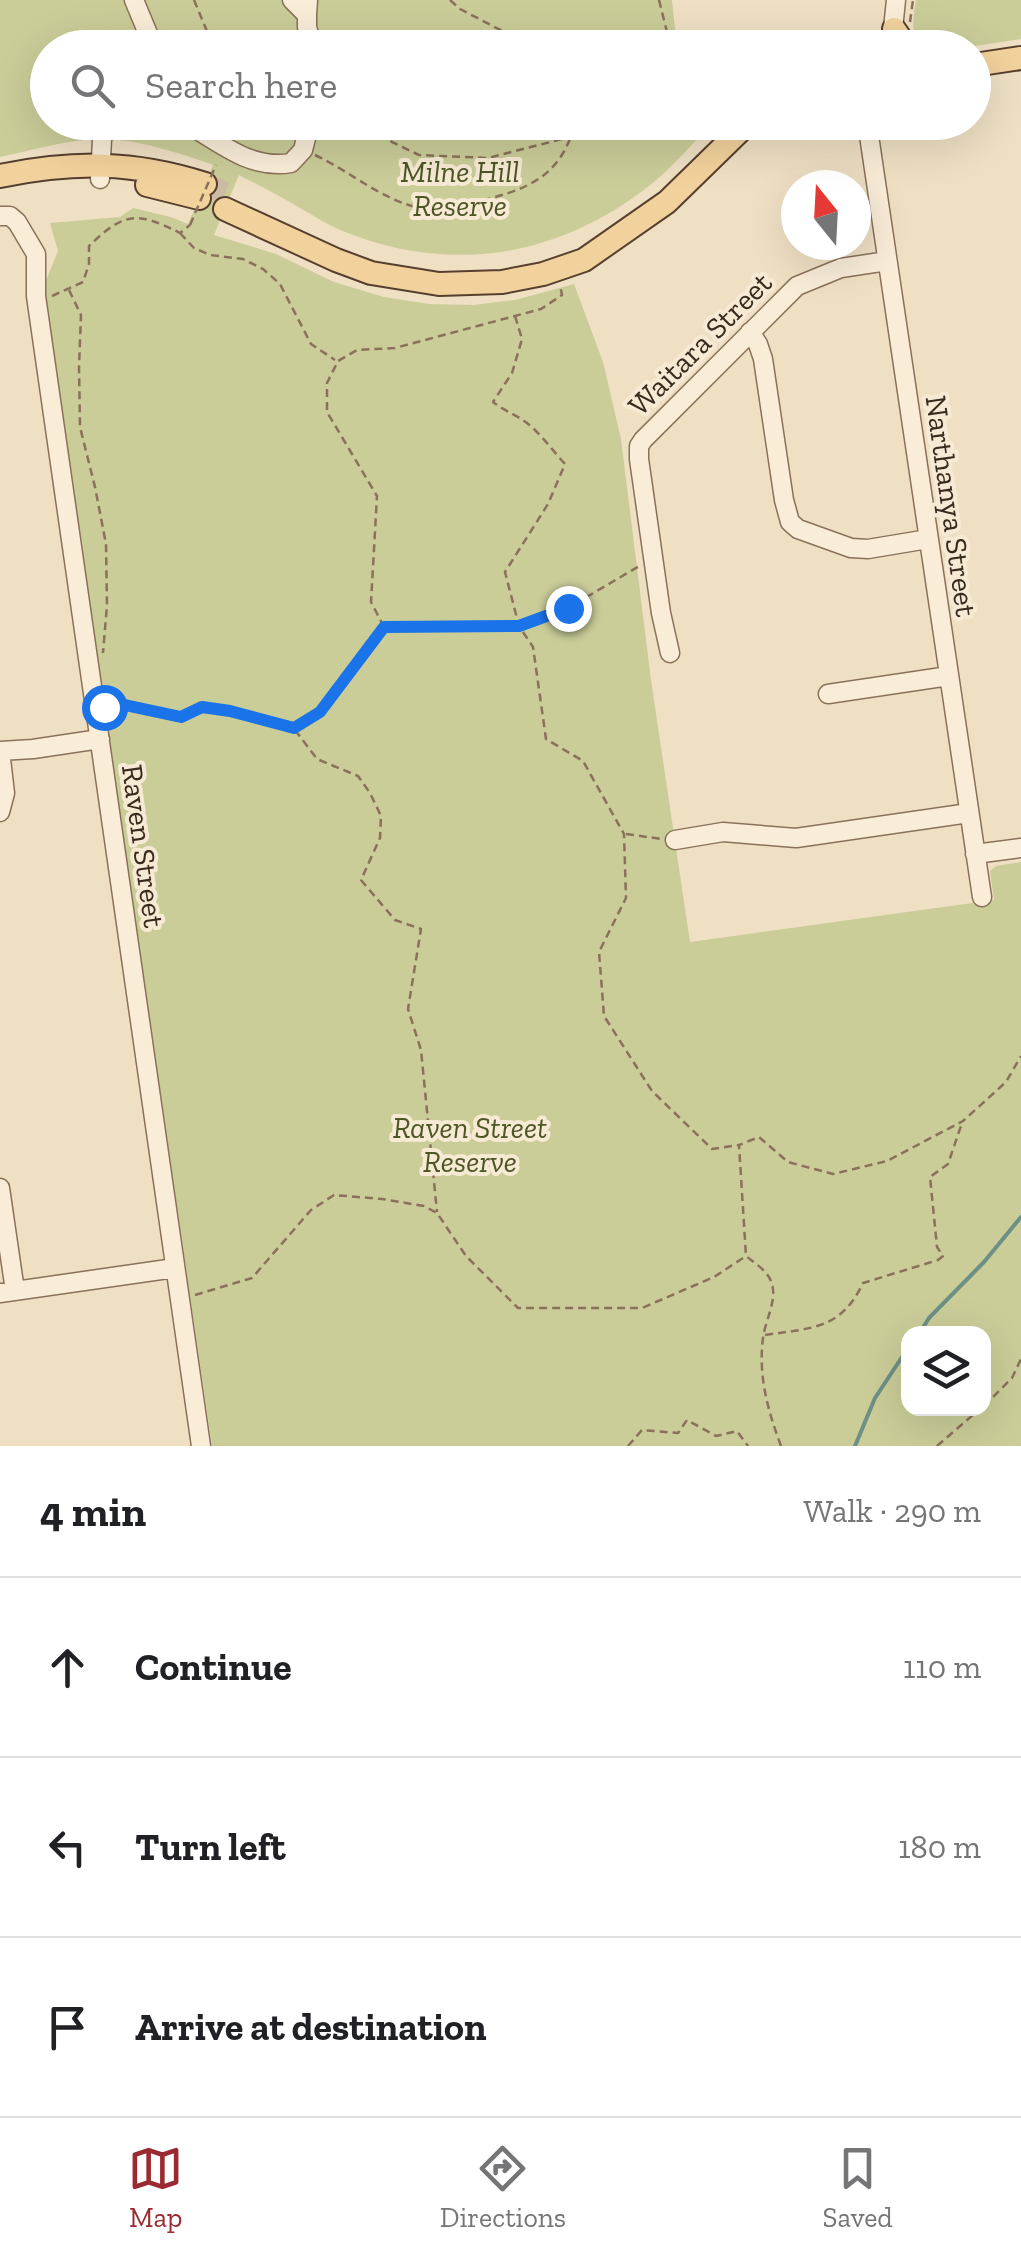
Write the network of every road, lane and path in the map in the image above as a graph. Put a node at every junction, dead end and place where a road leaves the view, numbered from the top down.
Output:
1 (134, 0) edge
2 (194, 0) edge
3 (292, 0) edge
4 (450, 0) edge
5 (659, 0) edge
6 (308, 8) edge
7 (146, 30) edge
8 (206, 30) edge
9 (499, 30) edge
10 (666, 30) edge
11 (1017, 63) edge
12 (991, 64) edge
13 (102, 140) edge
14 (214, 140) edge
15 (306, 140) edge
16 (388, 140) edge
17 (562, 140) edge
18 (569, 140) edge
19 (731, 140) edge
20 (870, 140) edge
21 (303, 150) junction
22 (100, 171) junction
23 (0, 176) edge
24 (206, 183) joint
25 (0, 187) edge
26 (227, 202) tunnel mouth
27 (0, 216) edge
28 (180, 233) junction
29 (887, 261) junction
30 (560, 284) dead end
31 (70, 290) junction
32 (36, 296) junction
33 (515, 316) junction
34 (750, 332) junction
35 (338, 362) junction
36 (928, 540) junction
37 (654, 558) junction
38 (519, 626) junction
39 (384, 627) junction
40 (670, 652) dead end
41 (102, 660) dead end
42 (949, 676) junction
43 (828, 694) dead end
44 (96, 708) junction
45 (294, 728) junction
46 (100, 739) junction
47 (0, 751) edge
48 (0, 812) edge
49 (969, 814) junction
50 (624, 834) junction
51 (674, 840) joint
52 (1021, 848) edge
53 (976, 854) junction
54 (982, 897) dead end
55 (1021, 1056) edge
56 (962, 1121) junction
57 (738, 1145) junction
58 (0, 1188) edge
59 (437, 1213) junction
60 (746, 1256) junction
61 (175, 1268) junction
62 (7, 1292) edge
63 (180, 1298) junction
64 (763, 1335) junction
65 (1021, 1360) edge
66 (991, 1398) edge
67 (972, 1416) edge
68 (201, 1446) edge
69 (628, 1446) edge
70 (748, 1446) edge
71 (782, 1446) edge
72 (937, 1446) edge

1 - 7 street
2 - 8 path
3 - 6 street
4 - 9 path
5 - 10 path
11 - 12 main road
13 - 22 street
14 - 21 street
15 - 21 street
16 - 17 path
18 - 21 path
19 - 26 main road
20 - 29 street, Narthanya Street
22 - 23 main road
22 - 24 main road
22 - 25 main road
24 - 28 path, bridge
27 - 32 street, Raven Street
28 - 31 path
28 - 35 path
29 - 34 street, Waitara Street
29 - 36 street, Narthanya Street
30 - 33 path
31 - 32 path
31 - 41 path
32 - 44 street, Raven Street
33 - 35 path
33 - 38 path
34 - 36 street
34 - 37 street, Waitara Street
35 - 39 path
36 - 42 street, Narthanya Street
37 - 38 path
37 - 40 street, Waitara Street
38 - 39 path
38 - 50 path
39 - 45 path
42 - 43 street
42 - 49 street, Narthanya Street
44 - 45 path
44 - 46 street, Raven Street
45 - 59 path
46 - 47 street
46 - 61 street, Raven Street
47 - 48 street
49 - 51 street
49 - 53 street, Narthanya Street
50 - 51 path
50 - 57 path
52 - 53 street
53 - 54 street, Narthanya Street
55 - 56 path
56 - 57 path
56 - 64 path
57 - 60 path
58 - 62 street
59 - 60 path
59 - 63 path
60 - 64 path
61 - 62 street
61 - 63 street, Raven Street
63 - 68 street, Raven Street
64 - 71 path
65 - 66 path
67 - 72 path
69 - 70 path

